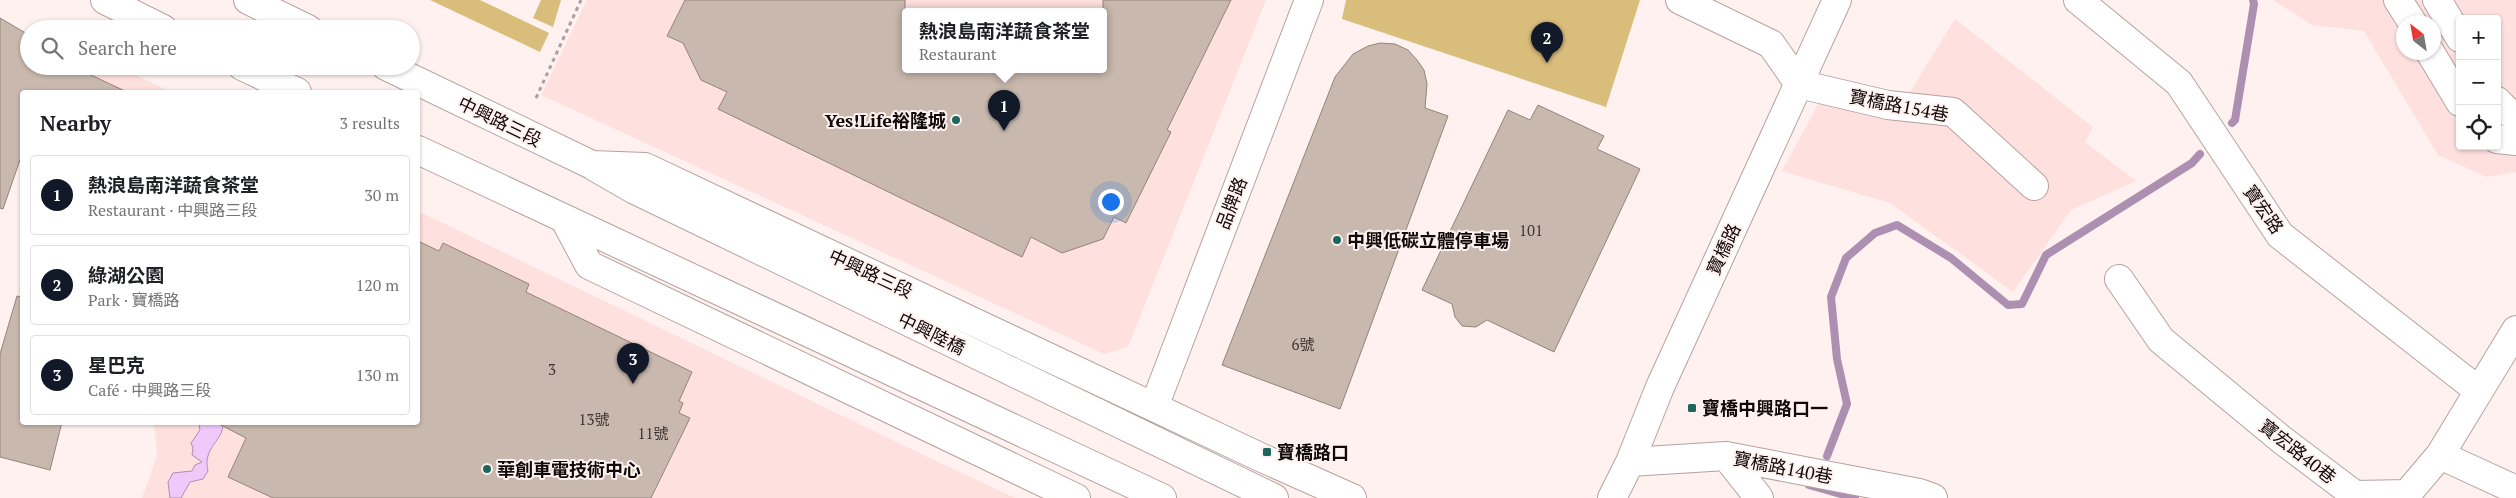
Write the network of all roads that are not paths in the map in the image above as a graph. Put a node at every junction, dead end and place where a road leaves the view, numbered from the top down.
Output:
1 (248, 0) edge
2 (1309, 0) edge
3 (1680, 0) edge
4 (1837, 0) edge
5 (2078, 0) edge
6 (2398, 0) edge
7 (2437, 0) edge
8 (122, 4) edge
9 (2408, 15) edge
10 (148, 20) edge
11 (289, 20) edge
12 (2456, 31) edge
13 (2435, 60) edge
14 (261, 75) edge
15 (405, 75) edge
16 (1799, 84) junction
17 (293, 90) edge
18 (2456, 95) edge
19 (2501, 105) edge
20 (2516, 116) edge
21 (2501, 139) edge
22 (2516, 141) edge
23 (420, 151) edge
24 (592, 165) junction
25 (2034, 186) dead end
26 (565, 220) junction
27 (2119, 279) dead end
28 (2516, 330) edge
29 (2479, 391) junction
30 (1154, 407) junction
31 (2440, 454) junction
32 (1726, 456) junction
33 (1630, 462) junction
34 (2516, 490) edge
35 (1076, 498) edge
36 (1162, 498) edge
37 (1274, 498) edge
38 (1352, 498) edge
39 (1612, 498) edge
40 (1759, 498) edge
41 (1933, 498) edge

1 - 11 street
2 - 30 street, 品牌路
3 - 16 street
4 - 16 street, 寶橋路
5 - 29 street, 寶宏路
6 - 9 street
7 - 12 street
8 - 10 street
13 - 18 street
14 - 17 street
15 - 24 street, 中興路三段
16 - 25 street, 寶橋路154巷
16 - 33 street, 寶橋路
19 - 20 street
21 - 22 street
23 - 26 street
24 - 30 street, 中興路三段
24 - 37 street, 中興陸橋
26 - 35 street
26 - 36 street
27 - 31 street, 寶宏路40巷
28 - 29 street, 寶宏路40巷
29 - 31 street, 寶宏路40巷
30 - 38 street, 中興路三段
31 - 34 street
32 - 33 street, 寶橋路140巷
32 - 40 street
32 - 41 street, 寶橋路140巷
33 - 39 street, 寶橋路

